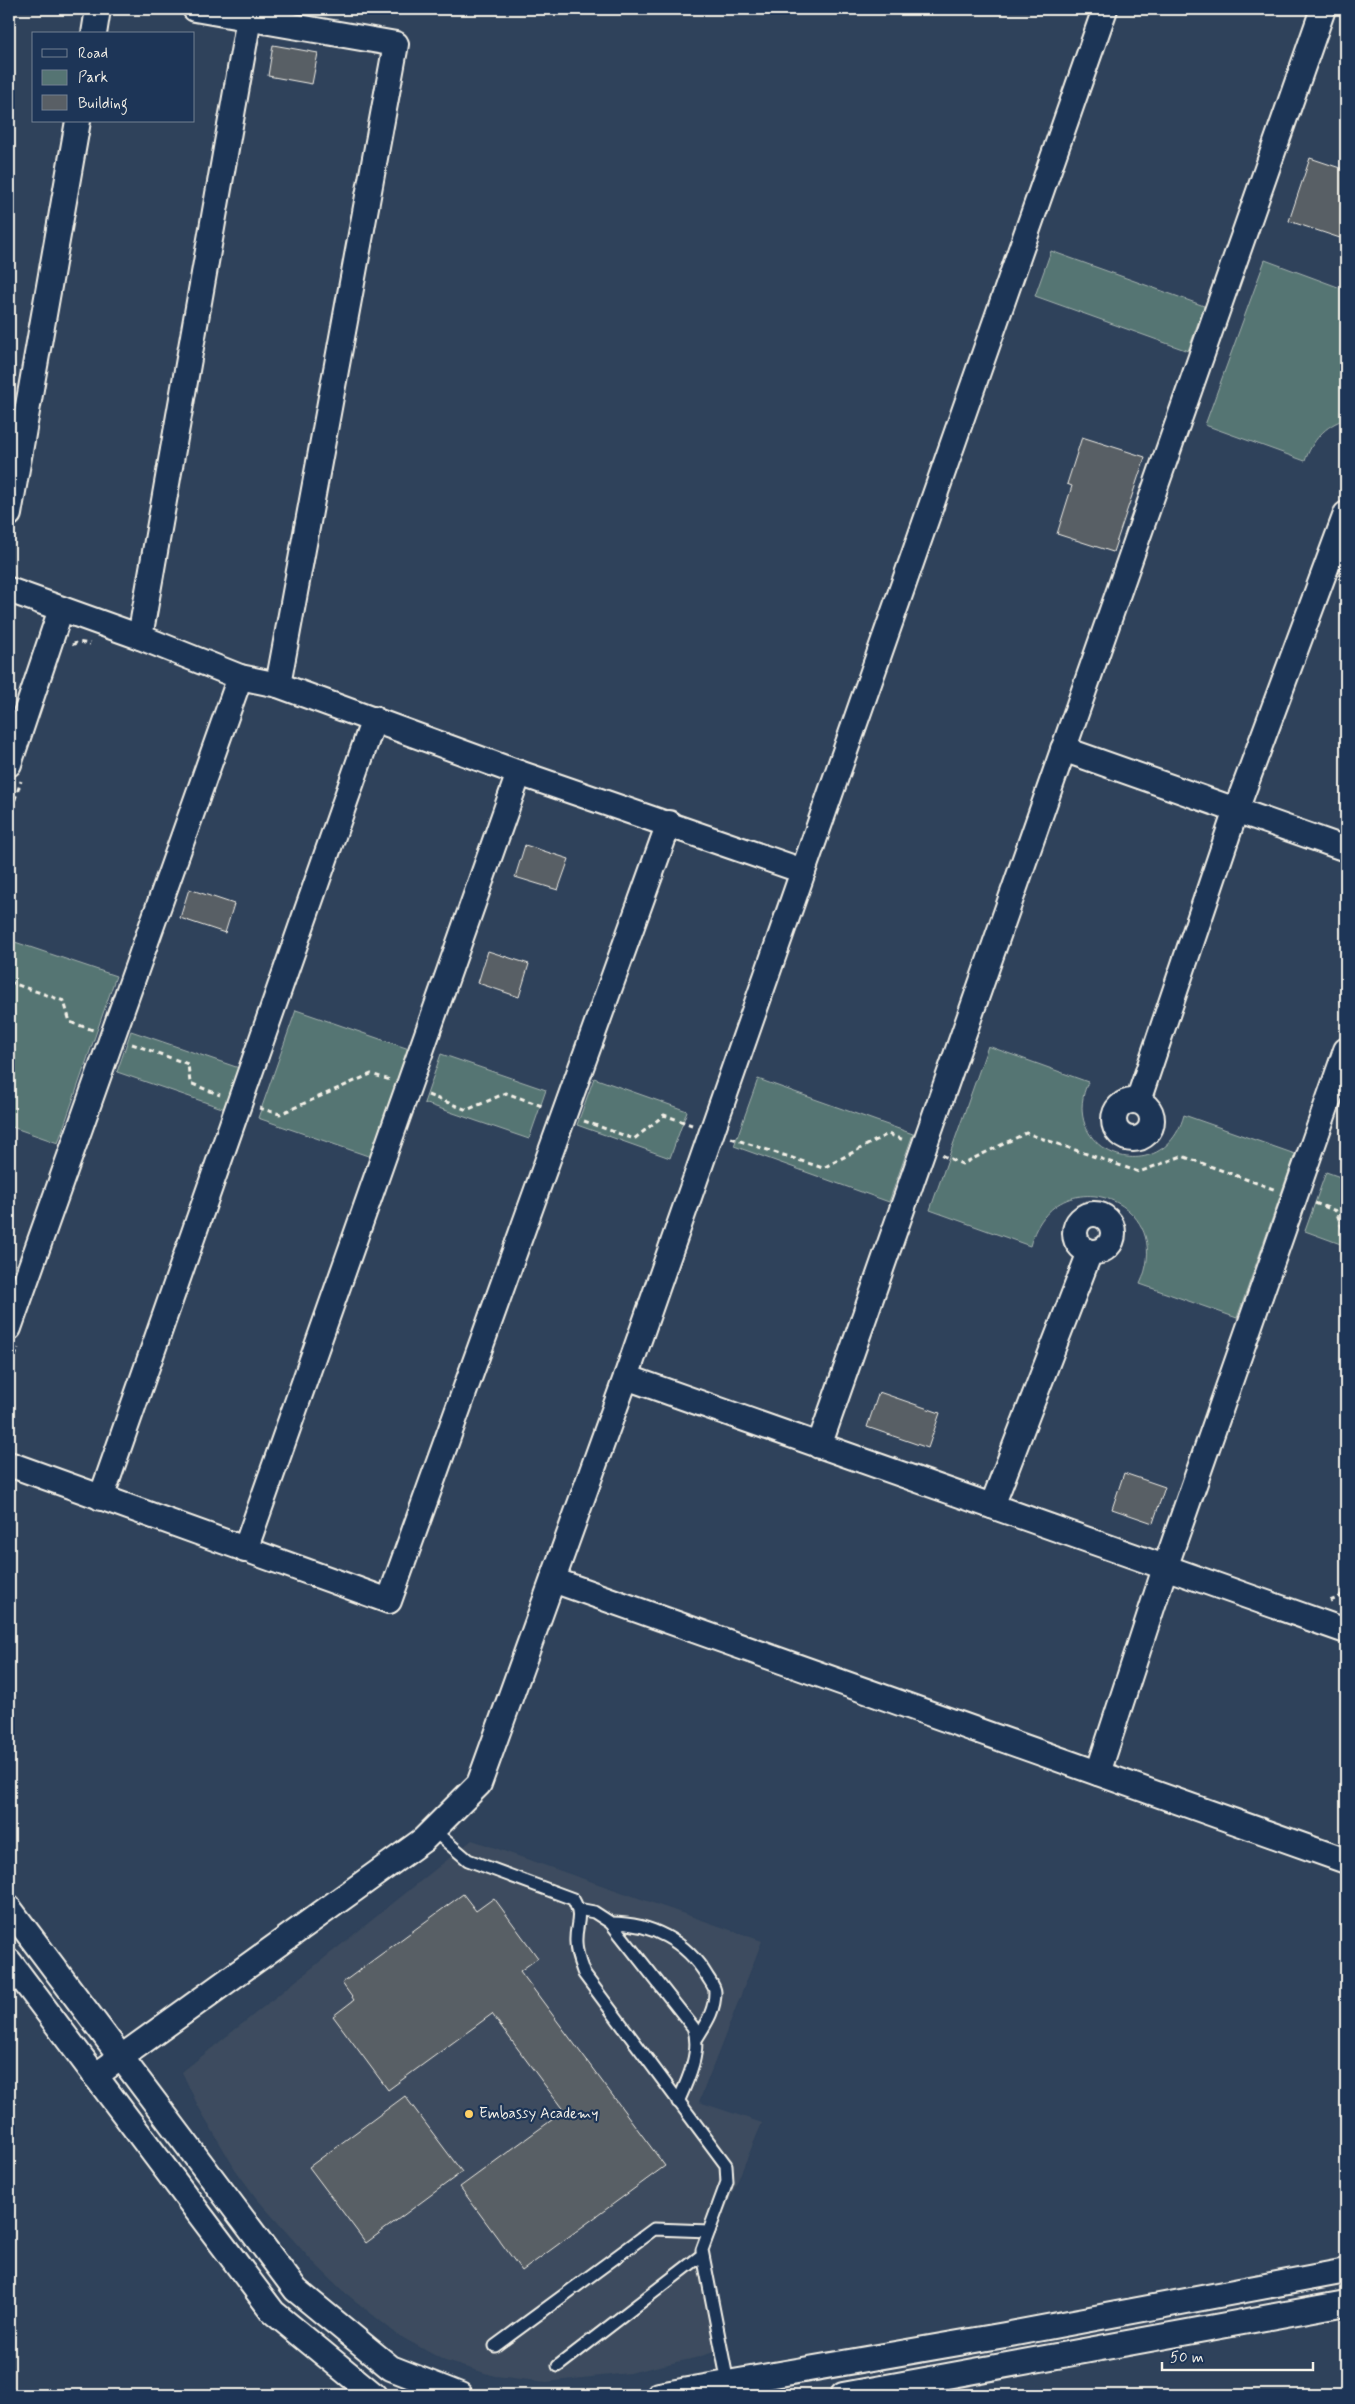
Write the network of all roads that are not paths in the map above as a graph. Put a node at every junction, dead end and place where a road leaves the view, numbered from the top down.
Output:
1 (98, 9) edge
2 (195, 9) edge
3 (1105, 9) edge
4 (1323, 9) edge
5 (248, 18) junction
6 (94, 32) edge
7 (78, 122) edge
8 (9, 514) edge
9 (1346, 514) edge
10 (9, 590) edge
11 (61, 609) junction
12 (140, 637) junction
13 (240, 676) junction
14 (278, 685) junction
15 (374, 719) junction
16 (1064, 749) junction
17 (15, 772) edge
18 (519, 773) junction
19 (1236, 810) junction
20 (669, 823) junction
21 (1346, 849) edge
22 (803, 871) junction
23 (1346, 1050) edge
24 (1138, 1101) dead end
25 (1090, 1252) dead end
26 (14, 1337) edge
27 (626, 1377) junction
28 (819, 1446) junction
29 (9, 1464) edge
30 (101, 1498) junction
31 (992, 1506) junction
32 (245, 1550) junction
33 (1165, 1568) junction
34 (553, 1580) junction
35 (1346, 1631) edge
36 (1098, 1773) junction
37 (432, 1830) junction
38 (1346, 1861) edge
39 (9, 1908) edge
40 (578, 1909) junction
41 (611, 1923) junction
42 (9, 1961) edge
43 (697, 2038) junction
44 (122, 2058) junction
45 (95, 2076) junction
46 (678, 2102) junction
47 (709, 2231) junction
48 (702, 2255) junction
49 (1346, 2270) edge
50 (1346, 2303) edge
51 (495, 2346) dead end
52 (558, 2366) dead end
53 (728, 2383) junction
54 (374, 2395) edge
55 (460, 2395) edge
56 (659, 2395) edge
57 (844, 2395) edge

1 - 6 street
2 - 5 street
3 - 22 street
4 - 16 street
5 - 12 street
5 - 14 street
7 - 8 street
9 - 19 street
10 - 11 street
11 - 12 street
11 - 17 street
12 - 13 street
13 - 14 street
13 - 26 street
14 - 15 street
15 - 18 street
15 - 30 street
16 - 19 street
16 - 28 street
18 - 20 street
18 - 32 street
19 - 21 street
19 - 24 street
20 - 22 street
20 - 32 street
22 - 27 street
23 - 33 street
25 - 31 street
27 - 28 street
27 - 34 street
28 - 31 street
29 - 30 street
30 - 32 street
31 - 33 street
33 - 35 street
33 - 36 street
34 - 36 street
34 - 37 street
36 - 38 street
37 - 40 lane
37 - 44 street
39 - 44 street
40 - 41 lane
40 - 46 lane
41 - 43 lane
41 - 43 lane
42 - 45 street
43 - 46 lane
44 - 45 street
44 - 55 street
45 - 54 street
46 - 47 lane
47 - 48 lane
47 - 51 lane
48 - 52 lane
48 - 53 lane
49 - 53 street
50 - 57 street
53 - 56 street

